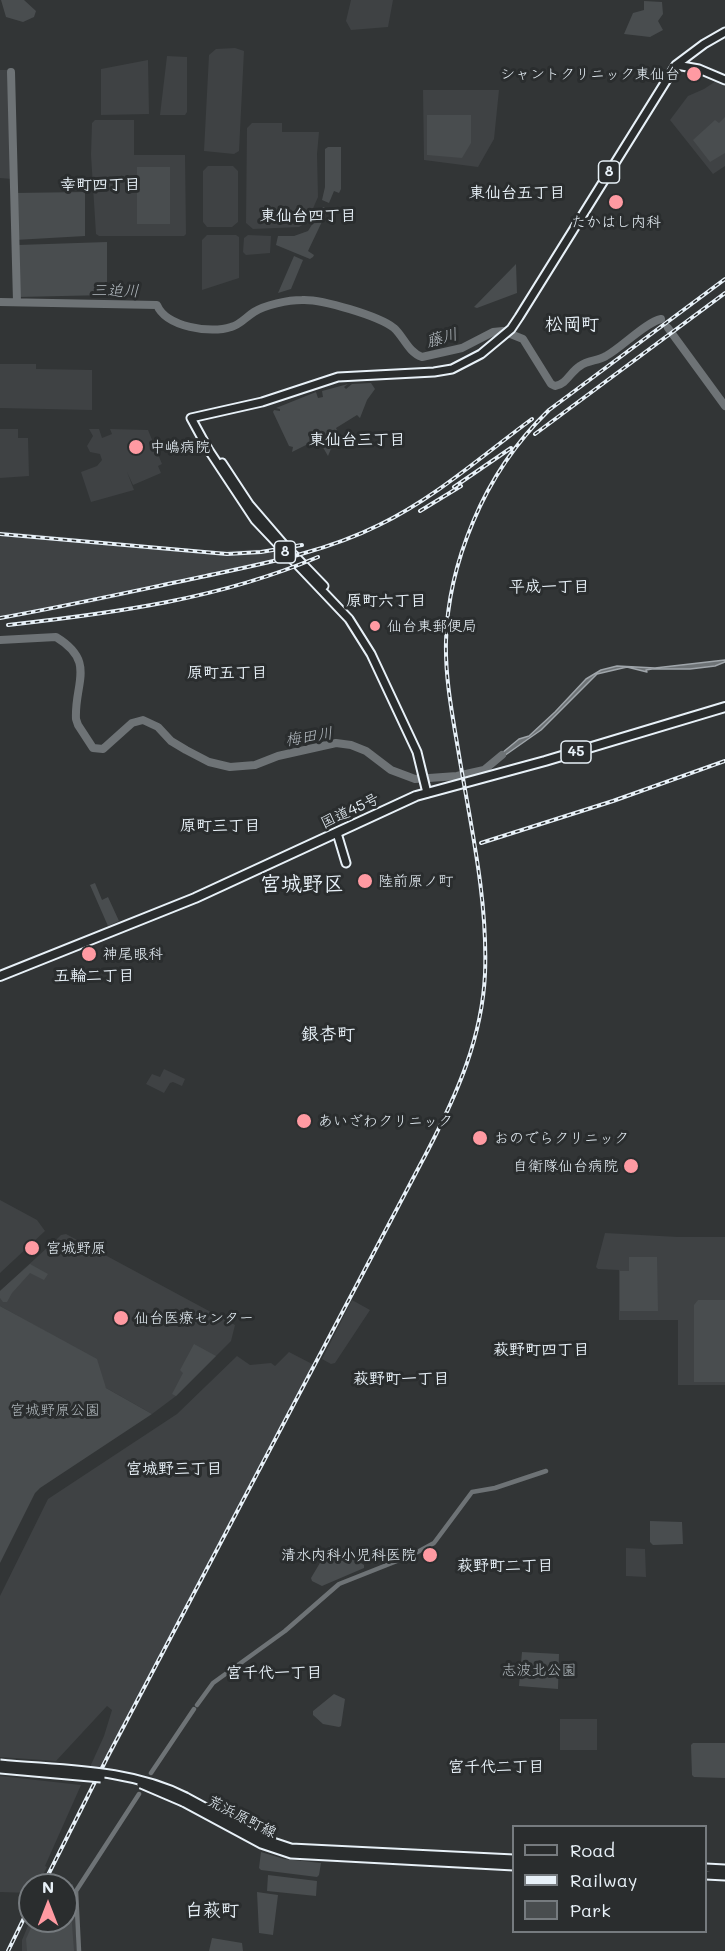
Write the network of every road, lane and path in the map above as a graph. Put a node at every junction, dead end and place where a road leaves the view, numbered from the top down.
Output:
1 (725, 32) edge
2 (676, 65) junction
3 (725, 80) edge
4 (224, 482) dead end
5 (349, 619) junction
6 (725, 707) edge
7 (426, 789) junction
8 (337, 833) junction
9 (345, 859) dead end
10 (0, 976) edge
11 (0, 1764) edge
12 (0, 1769) edge
13 (184, 1800) junction
14 (512, 1859) edge
15 (512, 1866) edge
16 (707, 1868) edge
17 (725, 1869) edge
18 (707, 1875) edge
19 (725, 1876) edge

1 - 2 main road, 8
2 - 3 main road
2 - 5 main road, 8
4 - 5 main road
5 - 7 main road, 8
6 - 7 highway, 国道45号 / 45
7 - 8 highway, 国道45号 / 45
8 - 9 main road
8 - 10 highway, 国道45号 / 45
11 - 13 main road, 荒浜原町線, bridge
12 - 13 main road, 荒浜原町線, bridge
13 - 14 main road, 荒浜原町線
13 - 15 main road, 荒浜原町線
16 - 17 main road
18 - 19 main road

